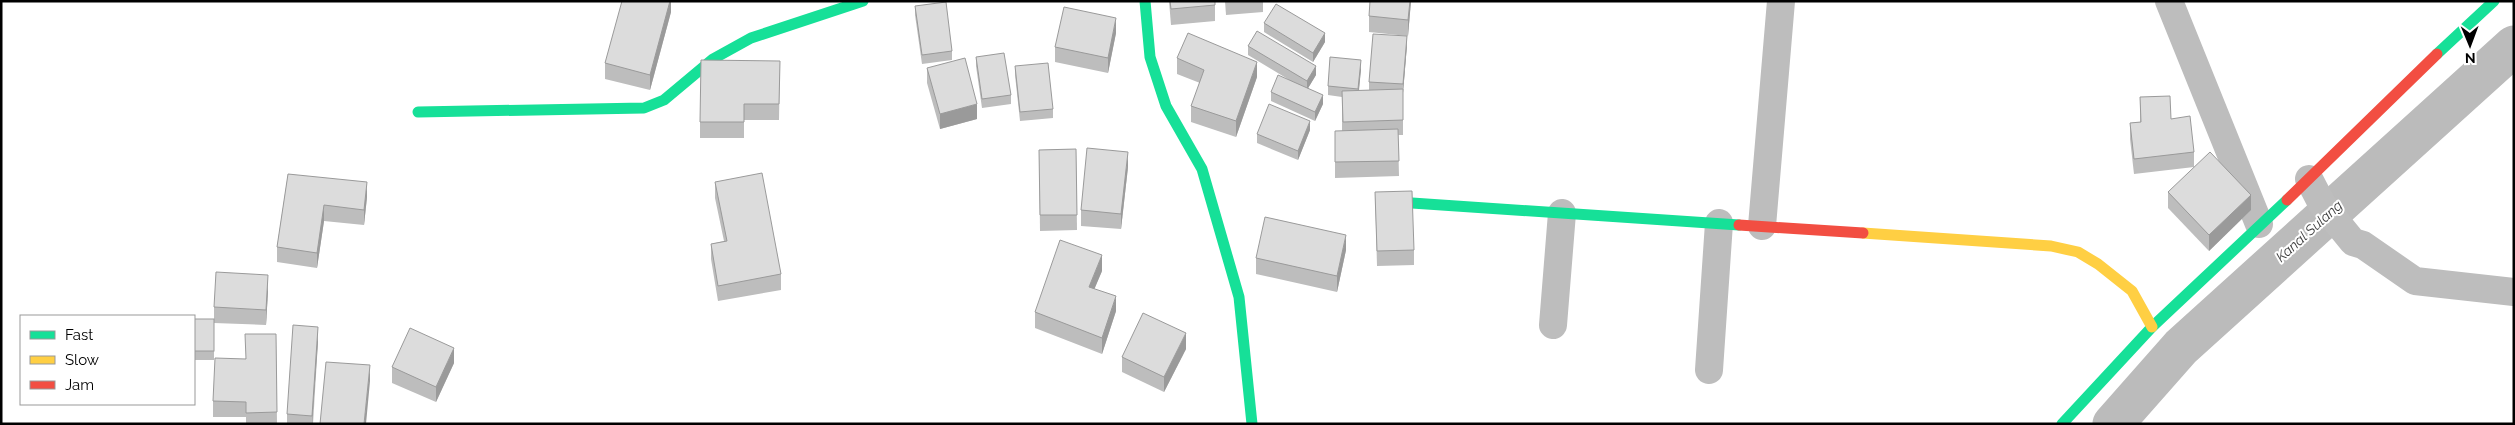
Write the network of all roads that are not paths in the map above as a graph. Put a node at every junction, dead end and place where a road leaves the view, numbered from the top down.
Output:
1 (863, 1) edge
2 (1145, 1) edge
3 (1781, 1) edge
4 (2169, 1) edge
5 (2494, 1) edge
6 (418, 112) dead end
7 (2309, 179) junction
8 (1412, 203) edge
9 (1562, 213) junction
10 (1719, 223) junction
11 (2259, 224) junction
12 (1762, 226) junction
13 (2514, 292) edge
14 (1553, 325) dead end
15 (2152, 327) junction
16 (1709, 370) dead end
17 (1252, 424) edge
18 (2062, 424) edge

1 - 6 street
2 - 17 street
3 - 12 street
4 - 11 street
5 - 7 street
7 - 11 street
7 - 13 street
8 - 9 street
9 - 10 street
9 - 14 street
10 - 12 street
10 - 16 street
11 - 15 street
12 - 15 street
15 - 18 street

